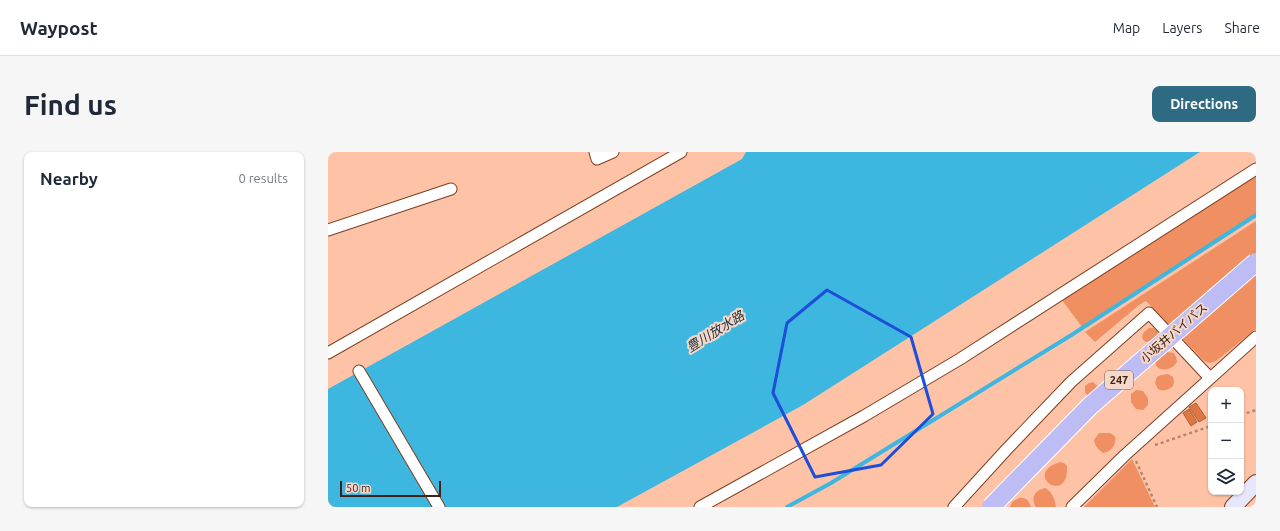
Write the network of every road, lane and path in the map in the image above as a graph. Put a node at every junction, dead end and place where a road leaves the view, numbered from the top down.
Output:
1 (595, 152) edge
2 (613, 152) edge
3 (681, 152) edge
4 (1256, 169) edge
5 (450, 189) dead end
6 (328, 230) edge
7 (1256, 262) edge
8 (1256, 337) edge
9 (328, 353) edge
10 (359, 371) dead end
11 (1210, 378) junction
12 (1256, 410) edge
13 (1244, 414) edge
14 (1208, 427) edge
15 (1154, 446) dead end
16 (1126, 456) junction
17 (1256, 483) edge
18 (439, 507) edge
19 (700, 507) edge
20 (954, 507) edge
21 (991, 507) edge
22 (1072, 507) edge
23 (1157, 507) edge
24 (1233, 507) edge

1 - 2 street
3 - 9 street
4 - 19 street
5 - 6 street
7 - 21 highway, 小坂井バイパス / 247, bridge
8 - 11 street
10 - 18 street
11 - 16 street
11 - 20 street
12 - 13 path
14 - 15 path
16 - 22 street
16 - 23 path
17 - 24 main road

